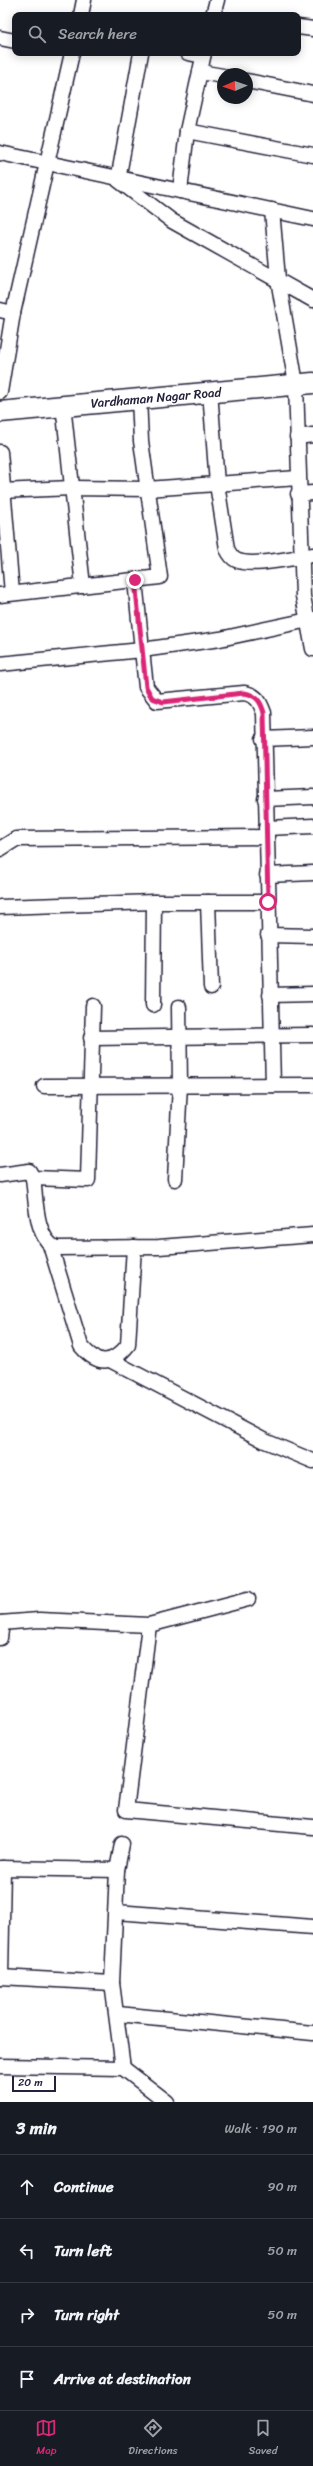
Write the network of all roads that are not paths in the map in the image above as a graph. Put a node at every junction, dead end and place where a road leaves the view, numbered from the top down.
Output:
1 (84, 0) edge
2 (217, 0) edge
3 (82, 12) edge
4 (214, 12) edge
5 (301, 27) edge
6 (313, 29) edge
7 (0, 38) edge
8 (12, 40) edge
9 (71, 56) edge
10 (139, 56) edge
11 (203, 56) edge
12 (200, 72) junction
13 (217, 75) edge
14 (253, 82) edge
15 (313, 94) edge
16 (187, 131) junction
17 (0, 153) edge
18 (313, 155) edge
19 (48, 163) junction
20 (118, 180) junction
21 (180, 191) junction
22 (272, 210) junction
23 (313, 219) edge
24 (278, 279) junction
25 (313, 300) edge
26 (7, 311) edge
27 (305, 383) edge
28 (0, 392) edge
29 (210, 392) junction
30 (139, 398) junction
31 (63, 406) junction
32 (0, 412) edge
33 (313, 435) edge
34 (297, 437) junction
35 (0, 452) edge
36 (298, 478) junction
37 (217, 484) junction
38 (72, 488) junction
39 (147, 489) junction
40 (2, 491) edge
41 (313, 493) edge
42 (298, 494) junction
43 (307, 555) edge
44 (135, 580) junction
45 (83, 586) junction
46 (6, 594) edge
47 (310, 619) edge
48 (313, 649) edge
49 (142, 650) junction
50 (0, 664) edge
51 (313, 737) edge
52 (263, 739) junction
53 (313, 797) edge
54 (265, 799) junction
55 (313, 826) edge
56 (266, 832) junction
57 (0, 849) edge
58 (313, 873) edge
59 (267, 875) junction
60 (154, 902) junction
61 (208, 902) junction
62 (268, 902) junction
63 (0, 907) edge
64 (268, 935) junction
65 (313, 936) edge
66 (211, 987) dead end
67 (313, 994) edge
68 (270, 995) junction
69 (153, 1005) dead end
70 (93, 1006) dead end
71 (179, 1007) dead end
72 (313, 1034) edge
73 (271, 1035) junction
74 (179, 1037) junction
75 (91, 1038) junction
76 (180, 1085) junction
77 (272, 1085) junction
78 (313, 1085) edge
79 (44, 1086) dead end
80 (92, 1086) junction
81 (0, 1175) edge
82 (33, 1178) junction
83 (174, 1179) dead end
84 (313, 1235) edge
85 (50, 1245) junction
86 (134, 1247) junction
87 (110, 1360) junction
88 (313, 1461) edge
89 (248, 1599) dead end
90 (1, 1623) edge
91 (149, 1625) junction
92 (0, 1638) edge
93 (313, 1827) edge
94 (122, 1844) dead end
95 (1, 1868) edge
96 (117, 1870) junction
97 (116, 1912) junction
98 (313, 1926) edge
99 (0, 1977) edge
100 (112, 1983) junction
101 (118, 2014) junction
102 (313, 2033) edge
103 (0, 2066) edge
104 (123, 2068) junction
105 (167, 2102) edge

1 - 3 street
2 - 4 street
5 - 6 street
7 - 8 street
9 - 19 street
10 - 20 street
11 - 12 street
12 - 13 street
12 - 16 street
14 - 15 street
16 - 18 street
16 - 21 street
17 - 19 street
19 - 20 street
19 - 26 street
20 - 21 street
20 - 24 street
21 - 22 street
22 - 23 street
22 - 24 street
24 - 25 street
24 - 27 street
26 - 28 street
27 - 29 street, Vardhaman Nagar Road
27 - 34 street
29 - 30 street, Vardhaman Nagar Road
29 - 37 street
30 - 31 street, Vardhaman Nagar Road
30 - 39 street
31 - 32 street, Vardhaman Nagar Road
31 - 38 street
33 - 34 street
34 - 36 street
35 - 40 street
36 - 37 street
36 - 42 street
37 - 39 street
37 - 43 street
38 - 39 street
38 - 40 street
38 - 45 street
39 - 44 street
40 - 46 street
41 - 42 street
42 - 43 street
43 - 47 street
44 - 45 street
44 - 49 street
45 - 46 street
47 - 48 street
47 - 49 street
49 - 50 street
49 - 52 street
51 - 52 street
52 - 54 street
53 - 54 street
54 - 56 street
55 - 56 street
56 - 57 street
56 - 59 street
58 - 59 street
59 - 62 street
60 - 61 street
60 - 63 street
60 - 69 street
61 - 62 street
61 - 66 street
62 - 64 street
64 - 65 street
64 - 68 street
67 - 68 street
68 - 73 street
70 - 75 street
71 - 74 street
72 - 73 street
73 - 74 street
73 - 77 street
74 - 75 street
74 - 76 street
75 - 80 street
76 - 77 street
76 - 80 street
76 - 83 street
77 - 78 street
79 - 80 street
80 - 82 street
81 - 82 street
82 - 85 street
84 - 86 street
85 - 86 street
85 - 87 street
86 - 87 street
87 - 88 street
89 - 91 street
90 - 91 street
90 - 92 street
91 - 93 street
94 - 96 street
95 - 96 street
95 - 99 street
96 - 97 street
97 - 98 street
97 - 100 street
99 - 100 street
100 - 101 street
101 - 102 street
101 - 104 street
103 - 104 street
104 - 105 street

